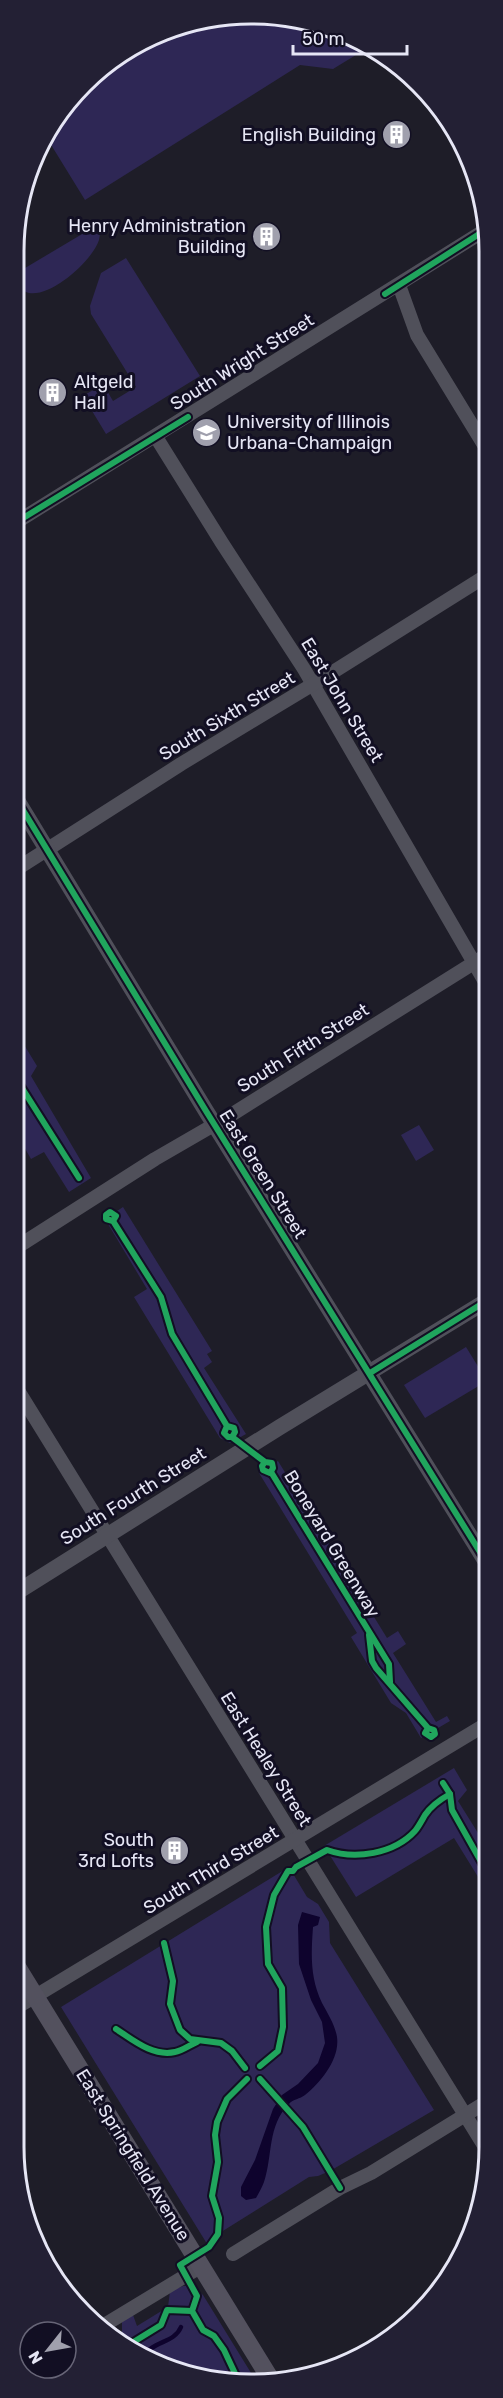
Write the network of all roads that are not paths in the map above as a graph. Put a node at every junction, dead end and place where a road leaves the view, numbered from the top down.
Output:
1 (479, 234) edge
2 (399, 285) junction
3 (156, 437) junction
4 (479, 437) edge
5 (24, 518) edge
6 (479, 580) edge
7 (313, 684) junction
8 (24, 811) edge
9 (48, 850) junction
10 (24, 865) edge
11 (479, 959) edge
12 (473, 963) junction
13 (479, 973) edge
14 (214, 1125) junction
15 (24, 1243) edge
16 (479, 1306) edge
17 (370, 1373) junction
18 (24, 1400) edge
19 (108, 1536) junction
20 (479, 1550) edge
21 (24, 1588) edge
22 (479, 1728) edge
23 (296, 1840) junction
24 (24, 1978) edge
25 (34, 1995) junction
26 (24, 2002) edge
27 (479, 2106) edge
28 (464, 2115) junction
29 (479, 2138) edge
30 (233, 2254) dead end
31 (200, 2267) junction
32 (108, 2323) edge
33 (267, 2374) edge

1 - 2 street, South Wright Street
2 - 3 street, South Wright Street
2 - 4 street
3 - 5 street, South Wright Street
3 - 7 street, East John Street
6 - 7 street, South Sixth Street
7 - 9 street, South Sixth Street
7 - 12 street, East John Street
8 - 9 street, East Green Street
9 - 10 street, South Sixth Street
9 - 14 street, East Green Street
11 - 12 street, South Fifth Street
12 - 13 street, East John Street
12 - 14 street, South Fifth Street
14 - 15 street, South Fifth Street
14 - 17 street, East Green Street
16 - 17 street, South Fourth Street
17 - 19 street, South Fourth Street
17 - 20 street, East Green Street
18 - 19 street, East Healey Street
19 - 21 street, South Fourth Street
19 - 23 street, East Healey Street
22 - 23 street, South Third Street
23 - 25 street, South Third Street
23 - 28 street, East Healey Street
24 - 25 main road, East Springfield Avenue
25 - 26 street, South Third Street
25 - 31 main road, East Springfield Avenue
27 - 28 street
28 - 29 street, East Healey Street
28 - 30 street
31 - 32 street
31 - 33 main road, East Springfield Avenue

